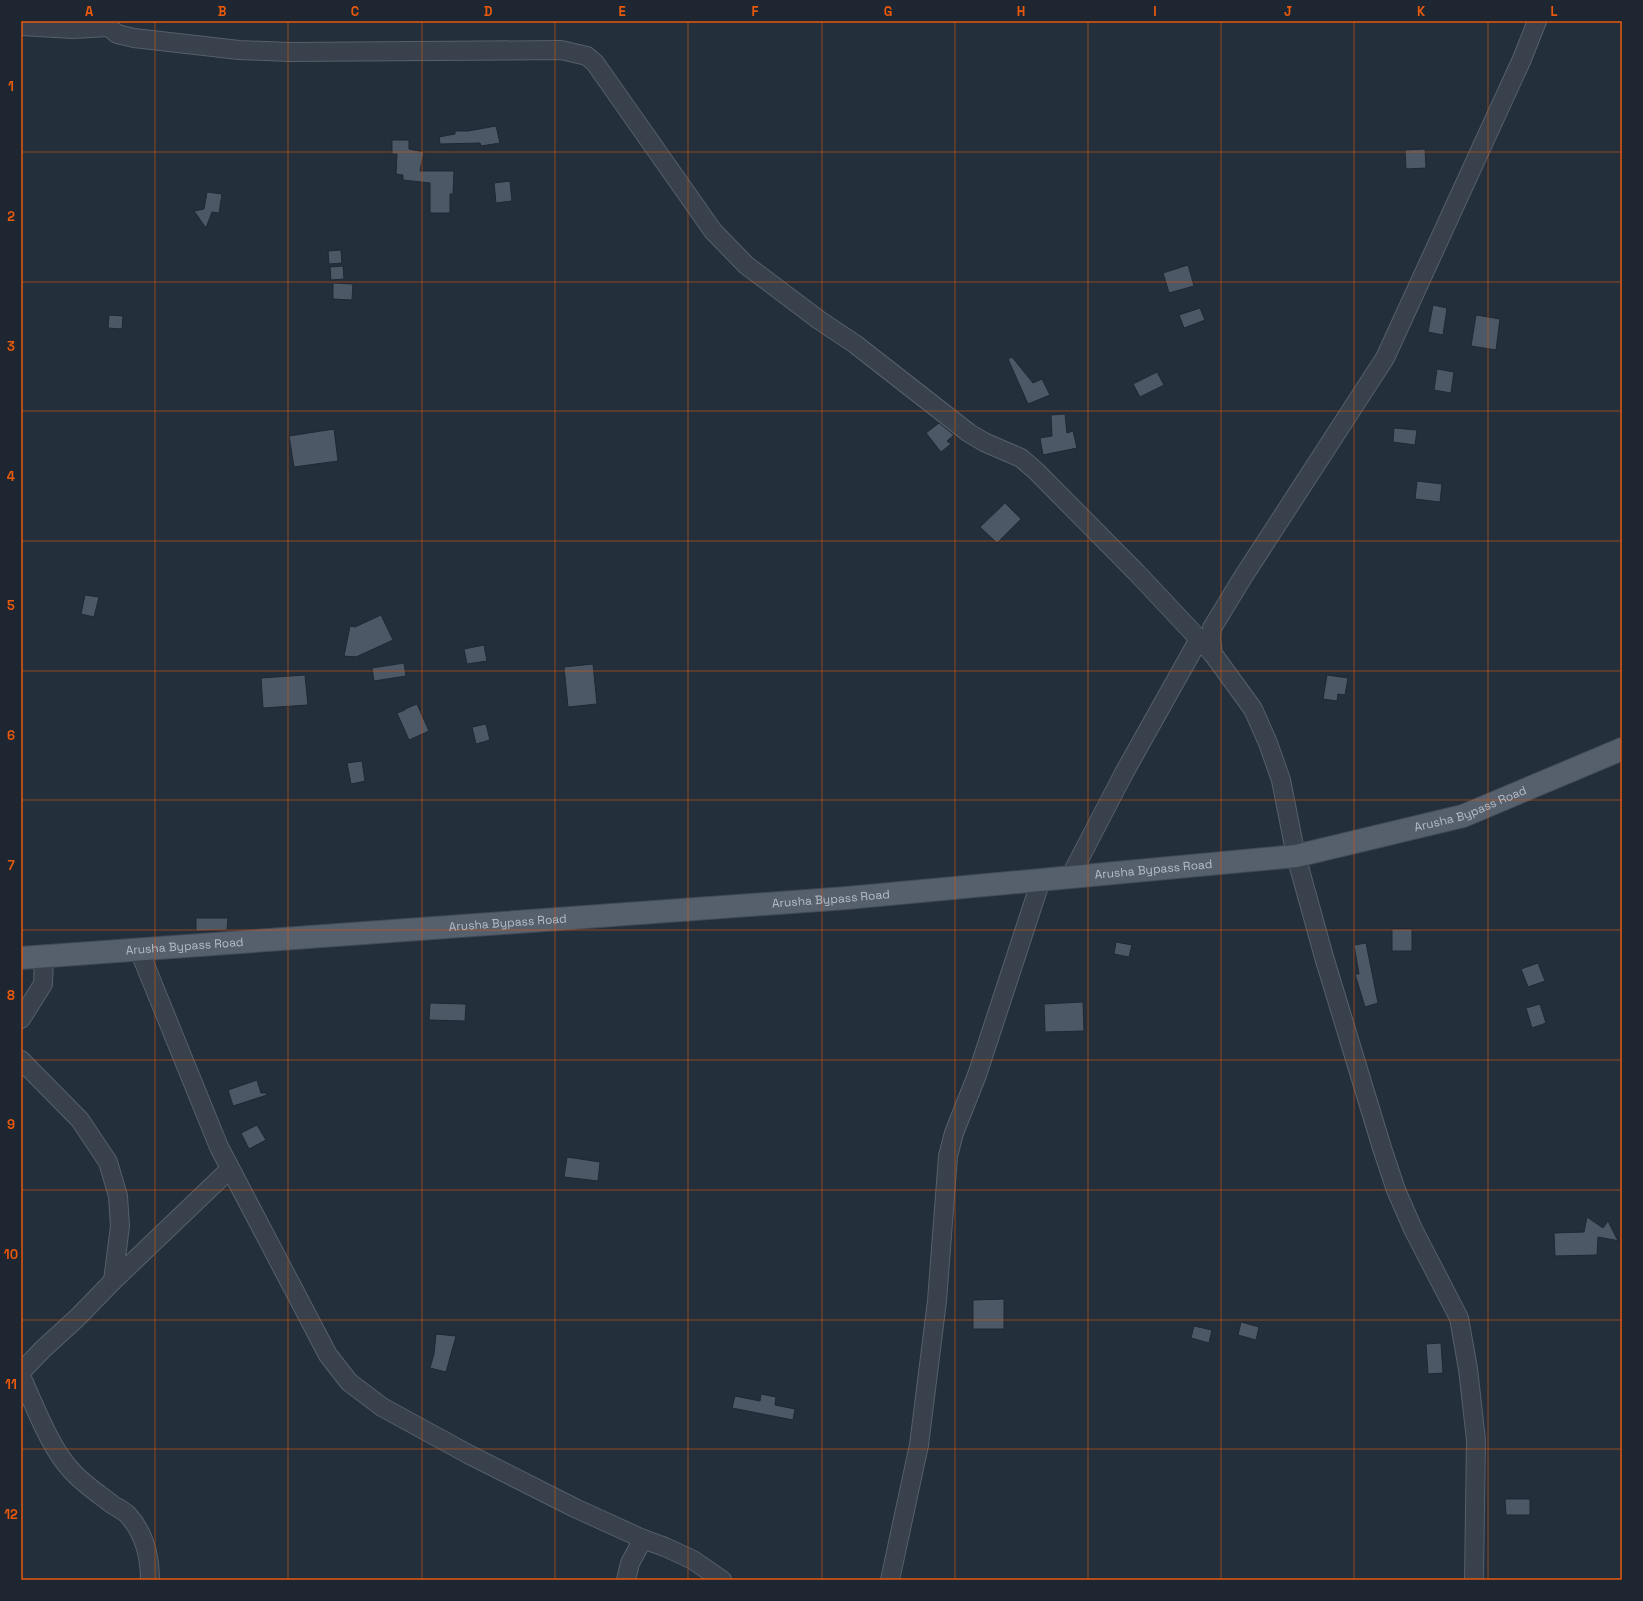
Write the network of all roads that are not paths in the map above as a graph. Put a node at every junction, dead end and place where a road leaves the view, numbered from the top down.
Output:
1 (1537, 21) edge
2 (21, 26) edge
3 (1199, 639) junction
4 (1213, 654) junction
5 (1622, 749) edge
6 (1296, 856) junction
7 (1070, 877) junction
8 (1041, 880) junction
9 (139, 950) junction
10 (44, 957) junction
11 (21, 958) edge
12 (21, 1019) edge
13 (21, 1060) edge
14 (230, 1169) junction
15 (113, 1281) junction
16 (22, 1369) edge
17 (643, 1539) junction
18 (150, 1580) edge
19 (626, 1580) edge
20 (722, 1580) edge
21 (890, 1580) edge
22 (1474, 1580) edge

1 - 4 street
2 - 3 street
3 - 4 street
3 - 7 street
4 - 6 street
5 - 6 main road, Arusha Bypass Road
6 - 7 main road, Arusha Bypass Road
6 - 22 street
7 - 8 main road, Arusha Bypass Road
8 - 9 main road, Arusha Bypass Road
8 - 21 street
9 - 10 main road, Arusha Bypass Road
9 - 14 street
10 - 11 main road, Arusha Bypass Road
10 - 12 street
13 - 15 street
14 - 15 street
14 - 17 street
15 - 16 street
16 - 18 street
17 - 19 street
17 - 20 street

